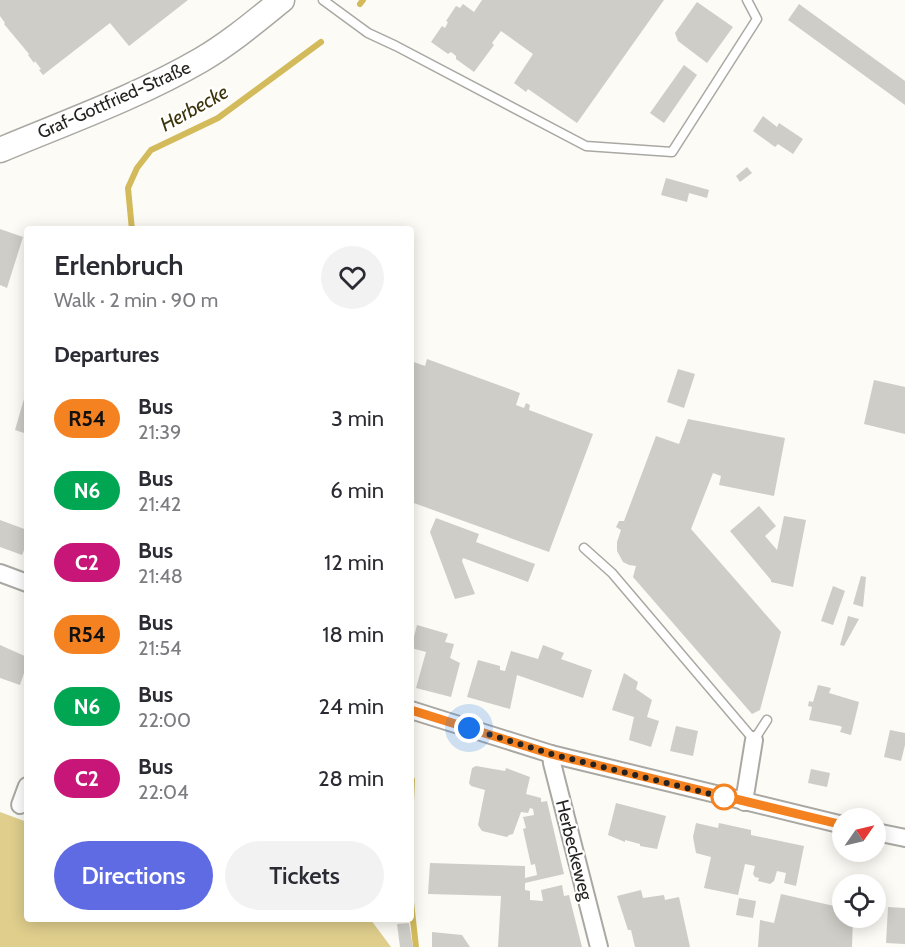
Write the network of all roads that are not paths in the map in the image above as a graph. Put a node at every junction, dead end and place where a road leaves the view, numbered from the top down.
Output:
1 (282, 0) edge
2 (323, 0) edge
3 (747, 0) edge
4 (0, 150) edge
5 (584, 548) dead end
6 (0, 573) edge
7 (24, 582) edge
8 (414, 711) edge
9 (767, 720) dead end
10 (754, 740) junction
11 (551, 754) junction
12 (24, 794) edge
13 (744, 802) junction
14 (20, 805) dead end
15 (832, 822) edge
16 (886, 834) edge
17 (905, 838) edge
18 (599, 947) edge

1 - 4 street, Graf-Gottfried-Straße
2 - 3 lane
5 - 10 lane
6 - 7 street
8 - 11 street
9 - 10 lane
10 - 13 street
11 - 13 street
11 - 18 street, Herbeckeweg
12 - 14 street
13 - 15 street
16 - 17 street

